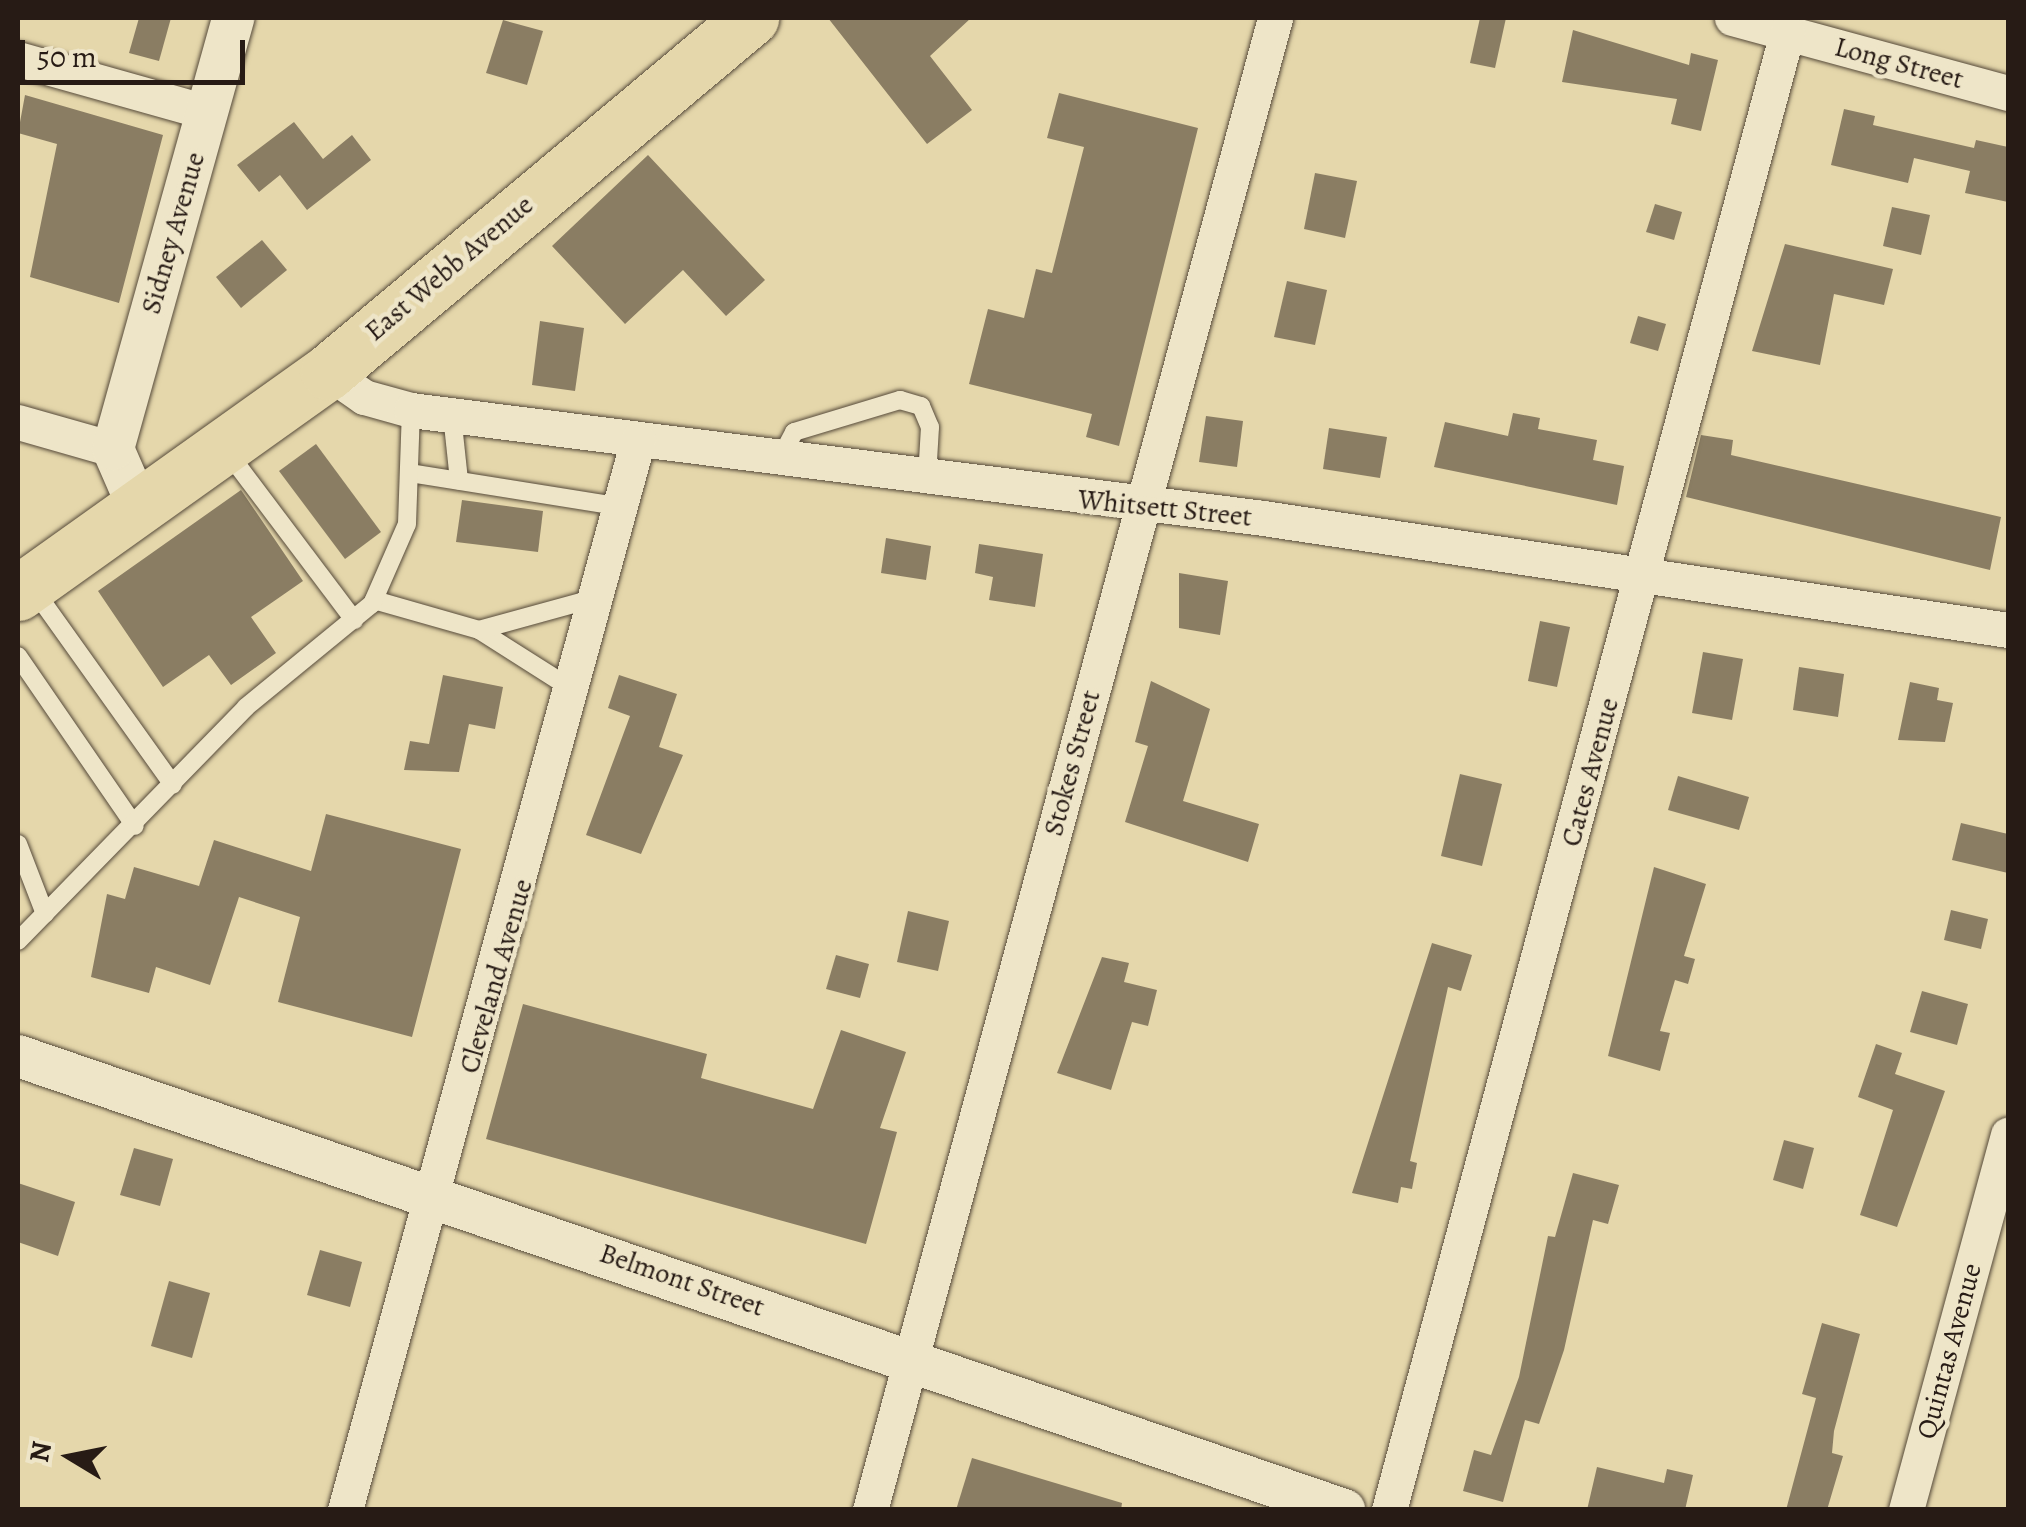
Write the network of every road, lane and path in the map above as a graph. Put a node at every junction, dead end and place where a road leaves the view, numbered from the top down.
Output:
1 (234, 18) edge
2 (752, 18) edge
3 (1275, 18) edge
4 (1732, 18) edge
5 (1786, 33) junction
6 (18, 58) edge
7 (2008, 93) edge
8 (206, 112) junction
9 (328, 372) junction
10 (411, 410) junction
11 (452, 415) junction
12 (18, 422) edge
13 (638, 440) junction
14 (112, 448) junction
15 (225, 449) junction
16 (782, 455) junction
17 (410, 474) junction
18 (928, 477) junction
19 (459, 481) junction
20 (622, 507) junction
21 (1144, 507) junction
22 (140, 510) junction
23 (1638, 578) junction
24 (24, 589) edge
25 (600, 597) junction
26 (374, 600) junction
27 (354, 620) junction
28 (480, 630) junction
29 (2008, 630) edge
30 (18, 656) edge
31 (575, 691) junction
32 (173, 784) junction
33 (135, 826) junction
34 (18, 844) edge
35 (45, 914) junction
36 (18, 941) edge
37 (18, 1056) edge
38 (2008, 1135) edge
39 (433, 1195) junction
40 (909, 1355) junction
41 (345, 1510) edge
42 (870, 1510) edge
43 (1344, 1510) edge
44 (1389, 1510) edge
45 (1906, 1510) edge

1 - 8 street, Sidney Avenue
2 - 9 highway, East Webb Avenue
3 - 21 street, Stokes Street
4 - 5 street, Long Street
5 - 7 street, Long Street
5 - 23 street, Cates Avenue
6 - 8 street
8 - 14 street, Sidney Avenue
9 - 10 street, Whitsett Street
9 - 15 highway, East Webb Avenue
10 - 11 street, Whitsett Street
10 - 17 lane
11 - 13 street, Whitsett Street
11 - 19 lane
12 - 14 street
13 - 16 street, Whitsett Street
13 - 20 street, Cleveland Avenue
14 - 22 street
15 - 22 highway, East Webb Avenue
15 - 27 lane
16 - 18 street, Whitsett Street
16 - 18 lane
17 - 19 lane
17 - 26 lane
18 - 21 street, Whitsett Street
19 - 20 lane
20 - 25 street, Cleveland Avenue
21 - 23 street, Whitsett Street
21 - 40 street, Stokes Street
22 - 24 highway, East Webb Avenue
23 - 29 street, Whitsett Street
23 - 44 street, Cates Avenue
24 - 32 lane
25 - 28 lane
25 - 31 street, Cleveland Avenue
26 - 27 lane
26 - 28 lane
27 - 32 lane
28 - 31 lane
30 - 33 lane
31 - 39 street, Cleveland Avenue
32 - 33 lane
33 - 35 lane
34 - 35 lane
35 - 36 lane
37 - 39 street, Belmont Street
38 - 45 street, Quintas Avenue
39 - 40 street, Belmont Street
39 - 41 street, Cleveland Avenue
40 - 42 street, Stokes Street
40 - 43 street, Belmont Street

